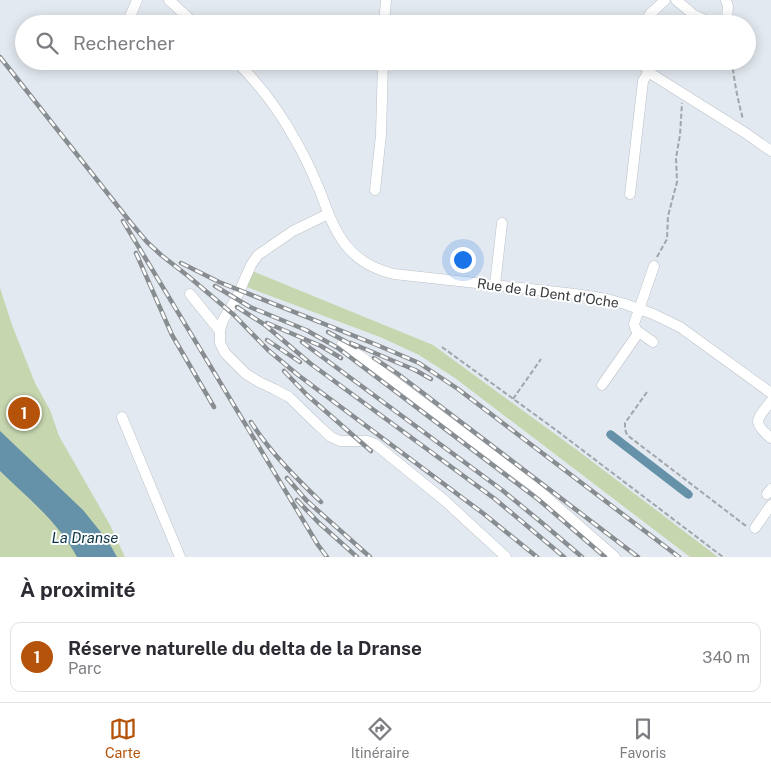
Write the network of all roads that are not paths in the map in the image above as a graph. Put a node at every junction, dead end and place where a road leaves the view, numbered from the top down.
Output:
1 (137, 0) edge
2 (169, 0) edge
3 (386, 0) edge
4 (666, 0) edge
5 (676, 0) edge
6 (726, 0) edge
7 (131, 15) edge
8 (185, 15) edge
9 (385, 15) edge
10 (650, 15) edge
11 (694, 15) edge
12 (727, 15) edge
13 (244, 70) edge
14 (383, 70) edge
15 (649, 71) joint
16 (771, 150) edge
17 (376, 190) dead end
18 (630, 194) dead end
19 (328, 214) junction
20 (502, 223) dead end
21 (654, 266) road end
22 (495, 284) junction
23 (190, 294) dead end
24 (639, 309) junction
25 (220, 331) junction
26 (639, 332) junction
27 (653, 342) dead end
28 (342, 344) dead end
29 (602, 385) dead end
30 (771, 393) edge
31 (771, 401) edge
32 (122, 417) dead end
33 (771, 438) edge
34 (771, 506) edge
35 (755, 528) road end
36 (180, 557) edge
37 (506, 557) edge
38 (615, 557) edge

1 - 7 street
2 - 8 street
3 - 9 street
4 - 10 street
5 - 11 street
6 - 12 street
13 - 19 street, Rue de la Dent d'Oche
14 - 17 street
15 - 16 street
15 - 18 street
19 - 22 street, Rue de la Dent d'Oche
19 - 25 street
20 - 22 street
21 - 24 street
22 - 24 street, Rue de la Dent d'Oche
23 - 25 street
24 - 26 street
24 - 30 street, Rue de la Dent d'Oche
25 - 37 street
26 - 27 street
26 - 29 street
28 - 38 street
31 - 33 street
32 - 36 street
34 - 35 street

